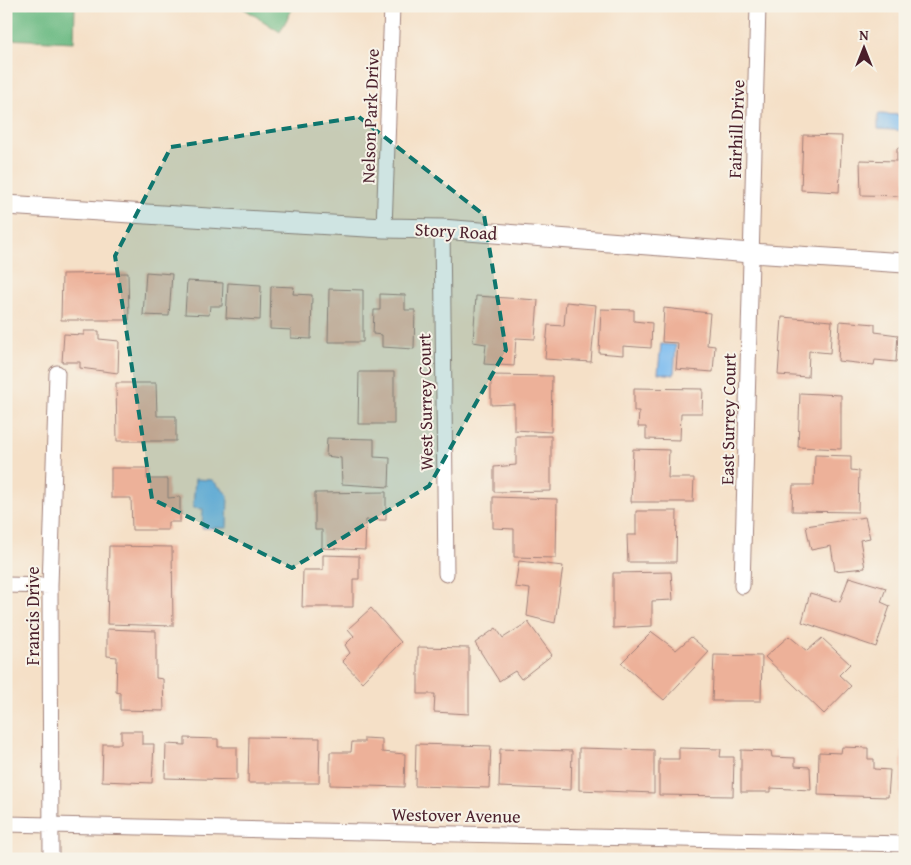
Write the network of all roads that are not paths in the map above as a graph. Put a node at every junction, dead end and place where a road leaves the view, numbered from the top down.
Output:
1 (392, 6) edge
2 (758, 6) edge
3 (6, 205) edge
4 (384, 228) junction
5 (442, 229) junction
6 (751, 253) junction
7 (905, 263) edge
8 (57, 373) dead end
9 (446, 574) dead end
10 (6, 585) edge
11 (50, 586) junction
12 (742, 586) dead end
13 (6, 824) edge
14 (52, 825) junction
15 (905, 844) edge
16 (51, 859) edge

1 - 4 street, Nelson Park Drive
2 - 6 street, Fairhill Drive
3 - 4 street, Story Road
4 - 5 street, Story Road
5 - 6 street, Story Road
5 - 9 street, West Surrey Court
6 - 7 street, Story Road
6 - 12 street, East Surrey Court
8 - 11 street, Francis Drive
10 - 11 street
11 - 14 street, Francis Drive
13 - 14 street, Westover Avenue
14 - 15 street, Westover Avenue
14 - 16 street, Francis Drive

